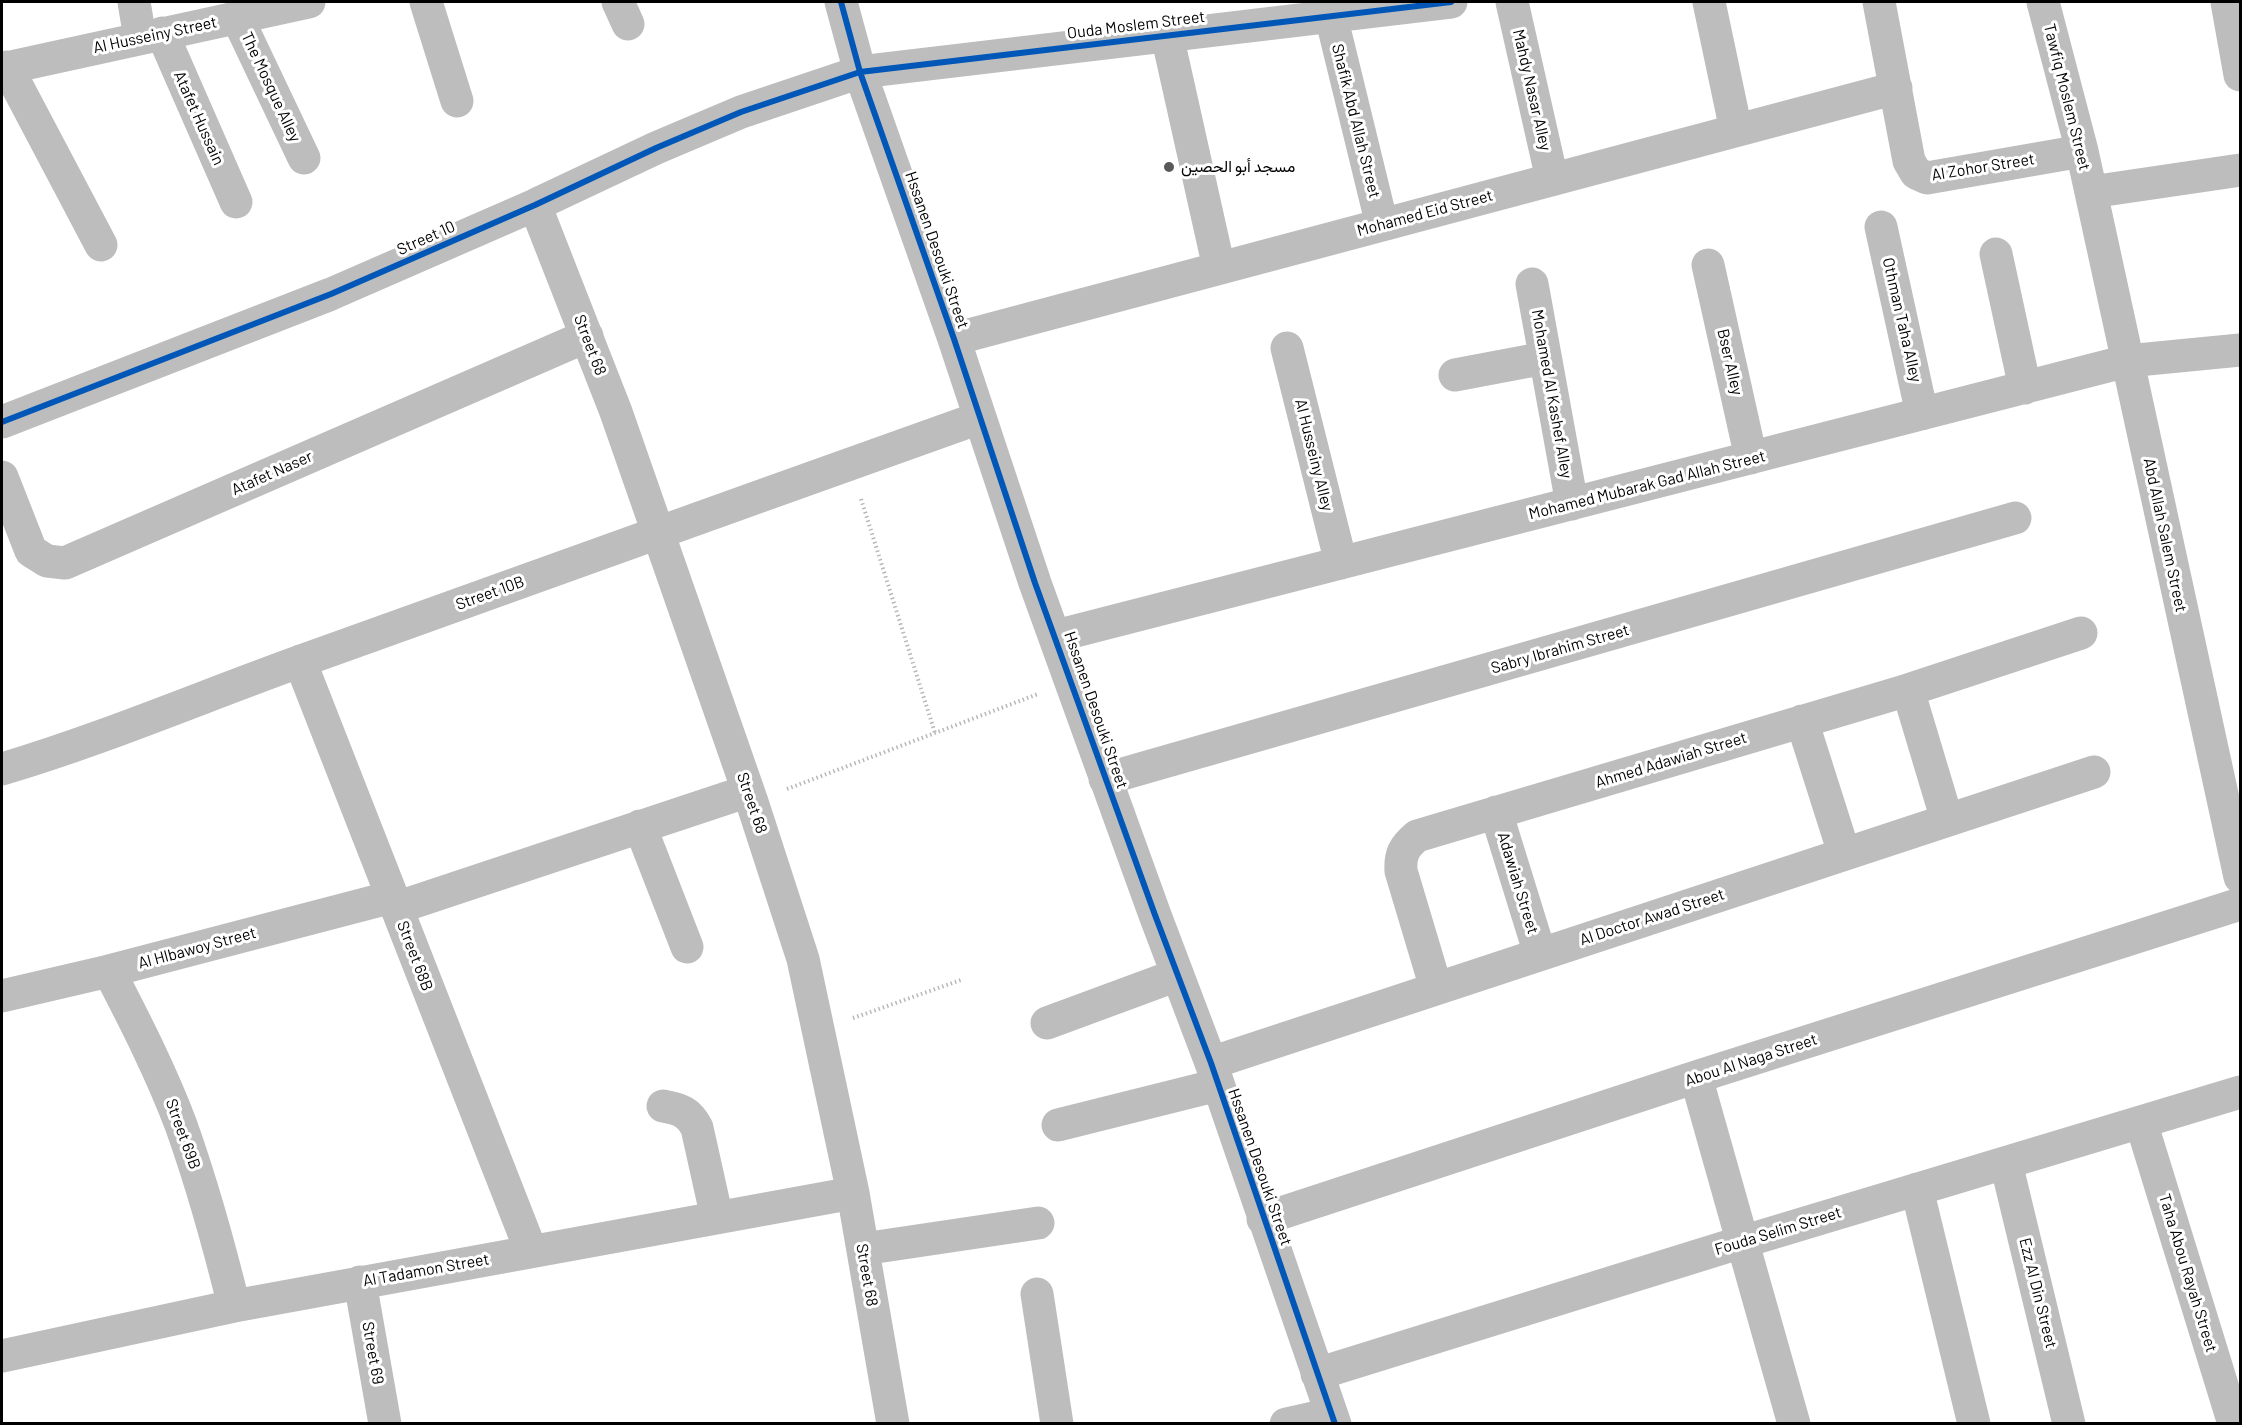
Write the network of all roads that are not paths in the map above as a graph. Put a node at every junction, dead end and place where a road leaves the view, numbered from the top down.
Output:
1 (134, 2) edge
2 (307, 2) edge
3 (426, 2) edge
4 (841, 2) edge
5 (1451, 2) edge
6 (1512, 2) edge
7 (1709, 2) edge
8 (1879, 2) edge
9 (2043, 2) edge
10 (2228, 2) edge
11 (1331, 16) junction
12 (237, 17) junction
13 (1167, 35) junction
14 (151, 36) junction
15 (4, 68) edge
16 (860, 72) junction
17 (2241, 75) edge
18 (1896, 88) junction
19 (457, 101) dead end
20 (1736, 130) junction
21 (2082, 151) junction
22 (304, 158) dead end
23 (2241, 170) edge
24 (1552, 179) junction
25 (2091, 192) junction
26 (236, 202) dead end
27 (536, 205) junction
28 (1382, 225) junction
29 (1881, 227) dead end
30 (101, 245) dead end
31 (1996, 254) dead end
32 (1708, 265) dead end
33 (1219, 268) junction
34 (1532, 284) dead end
35 (587, 336) junction
36 (954, 339) junction
37 (1287, 348) dead end
38 (2241, 350) edge
39 (1545, 358) junction
40 (2127, 361) junction
41 (1455, 375) dead end
42 (2025, 388) junction
43 (1922, 414) junction
44 (979, 418) junction
45 (2, 422) edge
46 (1751, 458) junction
47 (2, 477) edge
48 (1572, 504) junction
49 (2015, 518) dead end
50 (658, 534) junction
51 (1341, 563) junction
52 (2081, 633) dead end
53 (1056, 636) junction
54 (300, 661) junction
55 (1908, 690) junction
56 (1802, 721) junction
57 (2, 769) edge
58 (2094, 772) dead end
59 (1105, 779) junction
60 (750, 796) junction
61 (1496, 812) junction
62 (1947, 820) junction
63 (640, 826) junction
64 (1844, 854) junction
65 (2241, 877) edge
66 (394, 902) junction
67 (2241, 904) edge
68 (687, 947) dead end
69 (1540, 954) junction
70 (109, 971) junction
71 (1177, 975) junction
72 (1436, 988) junction
73 (2, 996) edge
74 (1047, 1023) dead end
75 (1214, 1074) junction
76 (1696, 1077) junction
77 (2241, 1092) edge
78 (663, 1106) dead end
79 (2141, 1122) junction
80 (1058, 1125) dead end
81 (2006, 1163) junction
82 (1917, 1189) junction
83 (853, 1193) junction
84 (717, 1218) junction
85 (1263, 1219) junction
86 (1038, 1223) dead end
87 (1742, 1242) junction
88 (863, 1248) junction
89 (531, 1251) junction
90 (360, 1282) junction
91 (1036, 1294) dead end
92 (234, 1306) junction
93 (2, 1356) edge
94 (1317, 1374) junction
95 (1333, 1419) edge
96 (385, 1424) edge
97 (893, 1424) edge
98 (1057, 1424) edge
99 (1286, 1424) edge
100 (1794, 1424) edge
101 (1974, 1424) edge
102 (2069, 1424) edge
103 (2234, 1424) edge

1 - 14 street, Atafet Hussain
2 - 12 street, Al Husseiny Street
3 - 19 street
4 - 16 street, Hssanen Desouki Street
5 - 11 street, Ouda Moslem Street
6 - 24 street, Mahdy Nasar Alley
7 - 20 street
8 - 18 street, Al Zohor Street
9 - 21 street, Tawfiq Moslem Street
10 - 17 street
11 - 13 street, Ouda Moslem Street
11 - 28 street, Shafik Abd Allah Street
12 - 14 street, Al Husseiny Street
12 - 22 street, The Mosque Alley
13 - 16 street, Ouda Moslem Street
13 - 33 street
14 - 15 street, Al Husseiny Street
14 - 26 street, Atafet Hussain
15 - 30 street
16 - 27 street, Street 10
16 - 36 street, Hssanen Desouki Street
18 - 20 street, Mohamed Eid Street
18 - 21 street, Al Zohor Street
20 - 24 street, Mohamed Eid Street
21 - 25 street, Tawfiq Moslem Street
23 - 25 street
24 - 28 street, Mohamed Eid Street
25 - 40 street, Abd Allah Salem Street
27 - 35 street, Street 68
27 - 45 street, Street 10
28 - 33 street, Mohamed Eid Street
29 - 43 street, Othman Taha Alley
31 - 42 street
32 - 46 street, Bser Alley
33 - 36 street, Mohamed Eid Street
34 - 39 street, Mohamed Al Kashef Alley
35 - 47 street, Atafet Naser
35 - 50 street, Street 68
36 - 44 street, Hssanen Desouki Street
37 - 51 street, Al Husseiny Alley
38 - 40 street, Mohamed Mubarak Gad Allah Street
39 - 41 street
39 - 48 street, Mohamed Al Kashef Alley
40 - 42 street, Mohamed Mubarak Gad Allah Street
40 - 65 street, Abd Allah Salem Street
42 - 43 street, Mohamed Mubarak Gad Allah Street
43 - 46 street, Mohamed Mubarak Gad Allah Street
44 - 50 street, Street 10B
44 - 53 street, Hssanen Desouki Street
46 - 48 street, Mohamed Mubarak Gad Allah Street
48 - 51 street, Mohamed Mubarak Gad Allah Street
49 - 59 street, Sabry Ibrahim Street
50 - 54 street, Street 10B
50 - 60 street, Street 68
51 - 53 street, Mohamed Mubarak Gad Allah Street
52 - 55 street, Ahmed Adawiah Street
53 - 59 street, Hssanen Desouki Street
54 - 57 street, Street 10B
54 - 66 street, Street 68B
55 - 56 street, Ahmed Adawiah Street
55 - 62 street
56 - 61 street, Ahmed Adawiah Street
56 - 64 street
58 - 62 street, Al Doctor Awad Street
59 - 71 street, Hssanen Desouki Street
60 - 63 street, Al Hlbawoy Street
60 - 83 street, Street 68
61 - 69 street, Adawiah Street
61 - 72 street, Ahmed Adawiah Street
62 - 64 street, Al Doctor Awad Street
63 - 66 street, Al Hlbawoy Street
63 - 68 street
64 - 69 street, Al Doctor Awad Street
66 - 70 street, Al Hlbawoy Street
66 - 89 street, Street 68B
67 - 76 street, Abou Al Naga Street
69 - 72 street, Al Doctor Awad Street
70 - 73 street, Al Hlbawoy Street
70 - 92 street, Street 69B
71 - 74 street
71 - 75 street, Hssanen Desouki Street
72 - 75 street, Al Doctor Awad Street
75 - 80 street, Al Doctor Awad Street
75 - 85 street, Hssanen Desouki Street
76 - 85 street, Abou Al Naga Street
76 - 87 street
77 - 79 street, Fouda Selim Street
78 - 84 street
79 - 81 street, Fouda Selim Street
79 - 103 street, Taha Abou Rayah Street
81 - 82 street, Fouda Selim Street
81 - 102 street, Ezz Al Din Street
82 - 87 street, Fouda Selim Street
82 - 101 street
83 - 84 street, Al Tadamon Street
83 - 88 street, Street 68
84 - 89 street, Al Tadamon Street
85 - 94 street, Hssanen Desouki Street
86 - 88 street
87 - 94 street, Fouda Selim Street
87 - 100 street
88 - 97 street, Street 68
89 - 90 street, Al Tadamon Street
90 - 92 street, Al Tadamon Street
90 - 96 street, Street 69
91 - 98 street
92 - 93 street, Al Tadamon Street
94 - 95 street, Hssanen Desouki Street
95 - 99 street

